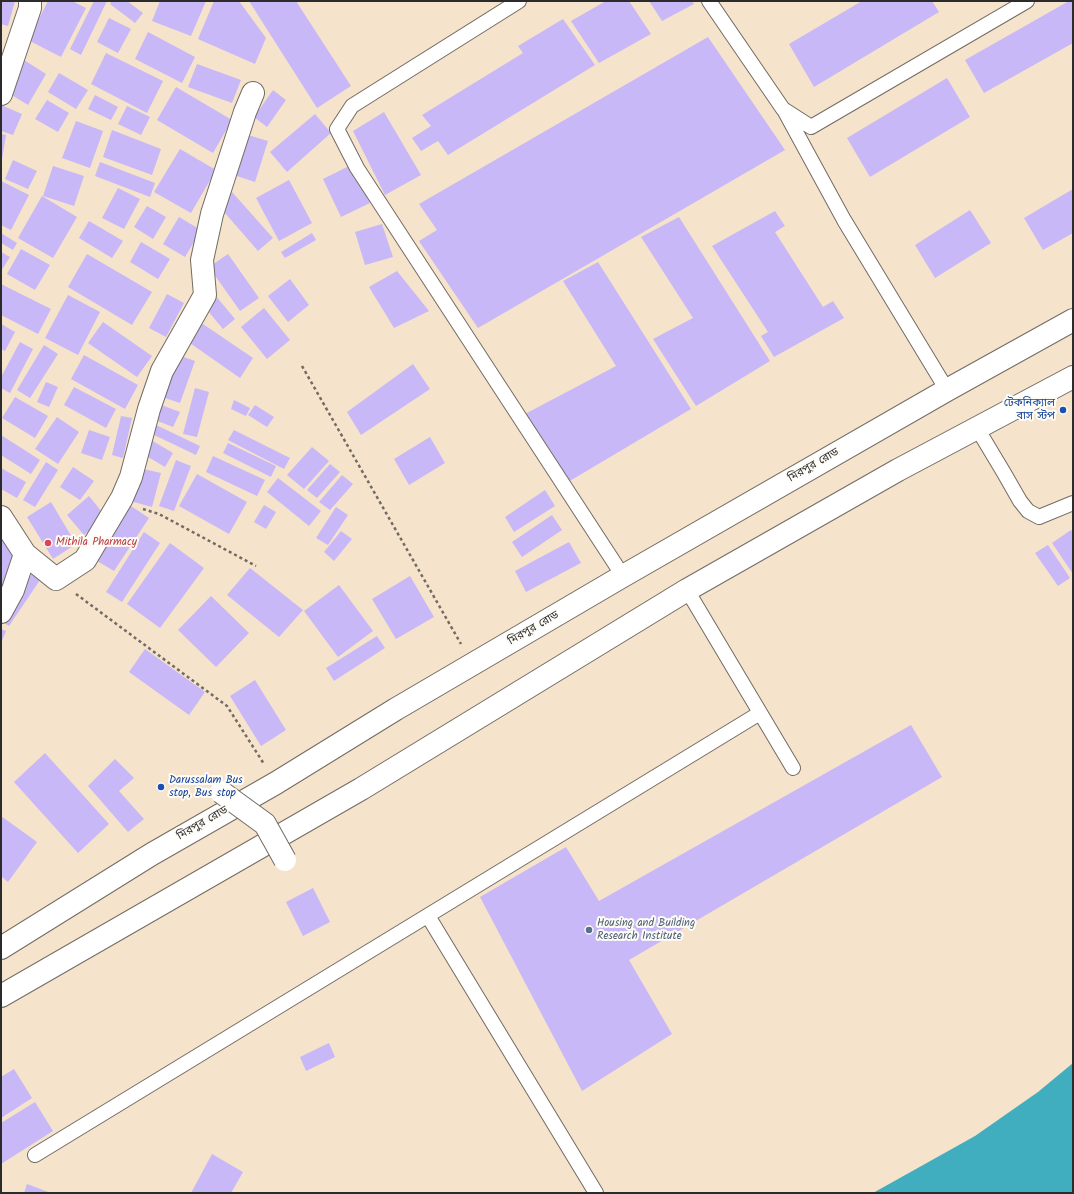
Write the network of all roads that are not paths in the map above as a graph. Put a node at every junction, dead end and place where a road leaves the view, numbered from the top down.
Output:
1 (30, 1) edge
2 (519, 1) edge
3 (709, 1) edge
4 (1027, 1) edge
5 (253, 93) dead end
6 (1, 94) edge
7 (783, 109) junction
8 (1073, 320) edge
9 (1067, 382) edge
10 (947, 390) junction
11 (977, 428) junction
12 (1073, 503) edge
13 (1, 516) edge
14 (25, 554) junction
15 (624, 576) junction
16 (687, 590) junction
17 (1, 612) edge
18 (760, 713) junction
19 (794, 768) dead end
20 (221, 792) dead end
21 (286, 860) dead end
22 (428, 916) junction
23 (1, 948) edge
24 (1, 996) edge
25 (35, 1155) dead end
26 (596, 1193) edge

1 - 6 main road
2 - 15 lane
3 - 7 lane
4 - 7 lane
5 - 14 main road
7 - 10 lane
8 - 10 main road, মিরপুর রোড
9 - 11 main road
10 - 15 main road, মিরপুর রোড
11 - 12 lane
11 - 16 main road
13 - 14 main road
14 - 17 main road
15 - 23 main road, মিরপুর রোড
16 - 18 lane
16 - 24 main road
18 - 19 lane
18 - 22 lane
20 - 21 main road, bridge
22 - 25 lane
22 - 26 lane

